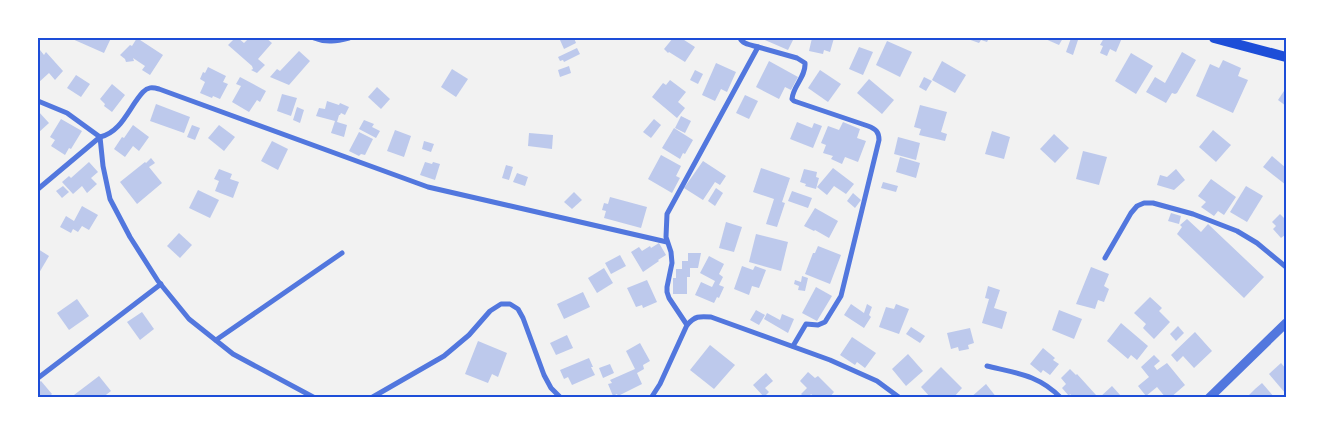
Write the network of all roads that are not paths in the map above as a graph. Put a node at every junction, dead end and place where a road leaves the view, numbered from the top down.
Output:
1 (314, 38) edge
2 (349, 38) edge
3 (740, 38) edge
4 (1214, 38) edge
5 (758, 47) junction
6 (1286, 56) edge
7 (38, 101) edge
8 (100, 137) junction
9 (38, 189) edge
10 (667, 242) junction
11 (342, 253) dead end
12 (1104, 258) dead end
13 (1286, 267) edge
14 (160, 284) junction
15 (687, 325) junction
16 (1286, 325) edge
17 (216, 340) junction
18 (793, 346) junction
19 (987, 366) dead end
20 (38, 378) edge
21 (315, 398) edge
22 (371, 398) edge
23 (561, 398) edge
24 (651, 398) edge
25 (900, 398) edge
26 (1061, 398) edge
27 (1208, 398) edge

1 - 2 street
3 - 5 street
4 - 6 main road
5 - 10 street
5 - 18 street
7 - 8 street
8 - 9 street
8 - 10 street
8 - 14 street
10 - 15 street
11 - 17 street
12 - 13 street
14 - 17 street
14 - 20 street
15 - 18 street
15 - 24 street
16 - 27 street
17 - 21 street
18 - 25 street
19 - 26 street
22 - 23 street

